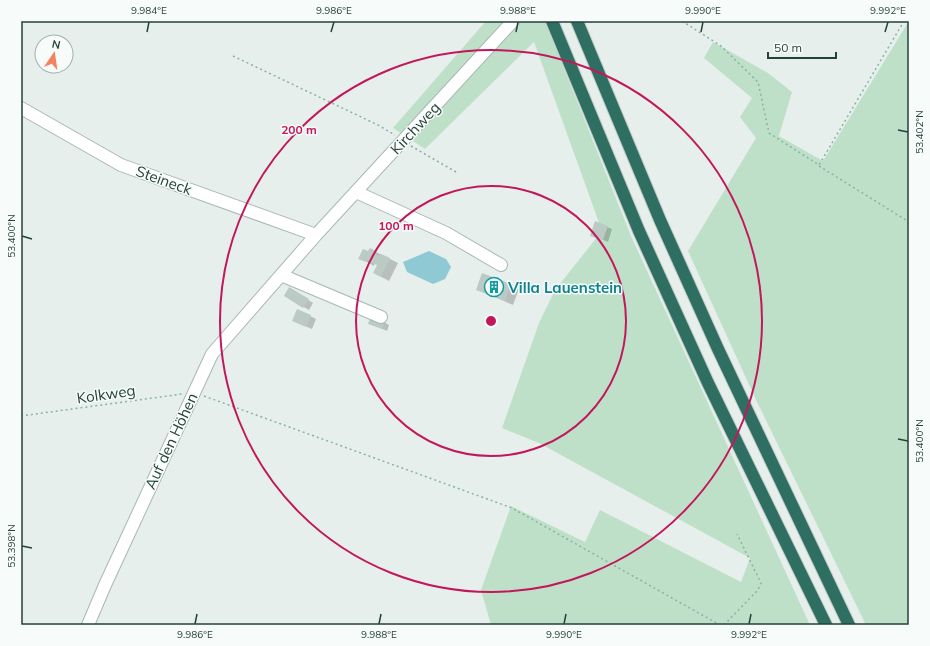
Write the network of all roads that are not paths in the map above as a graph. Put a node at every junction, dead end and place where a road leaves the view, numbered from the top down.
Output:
1 (513, 21) edge
2 (552, 21) edge
3 (577, 21) edge
4 (21, 108) edge
5 (356, 192) junction
6 (316, 235) junction
7 (501, 265) dead end
8 (281, 275) junction
9 (381, 317) dead end
10 (88, 625) edge
11 (826, 625) edge
12 (849, 625) edge

1 - 5 street, Kirchweg
2 - 11 highway
3 - 12 highway
4 - 6 street, Steineck
5 - 6 street, Kirchweg
5 - 7 street
6 - 8 street, Auf den Höhen
8 - 9 street
8 - 10 street, Auf den Höhen

